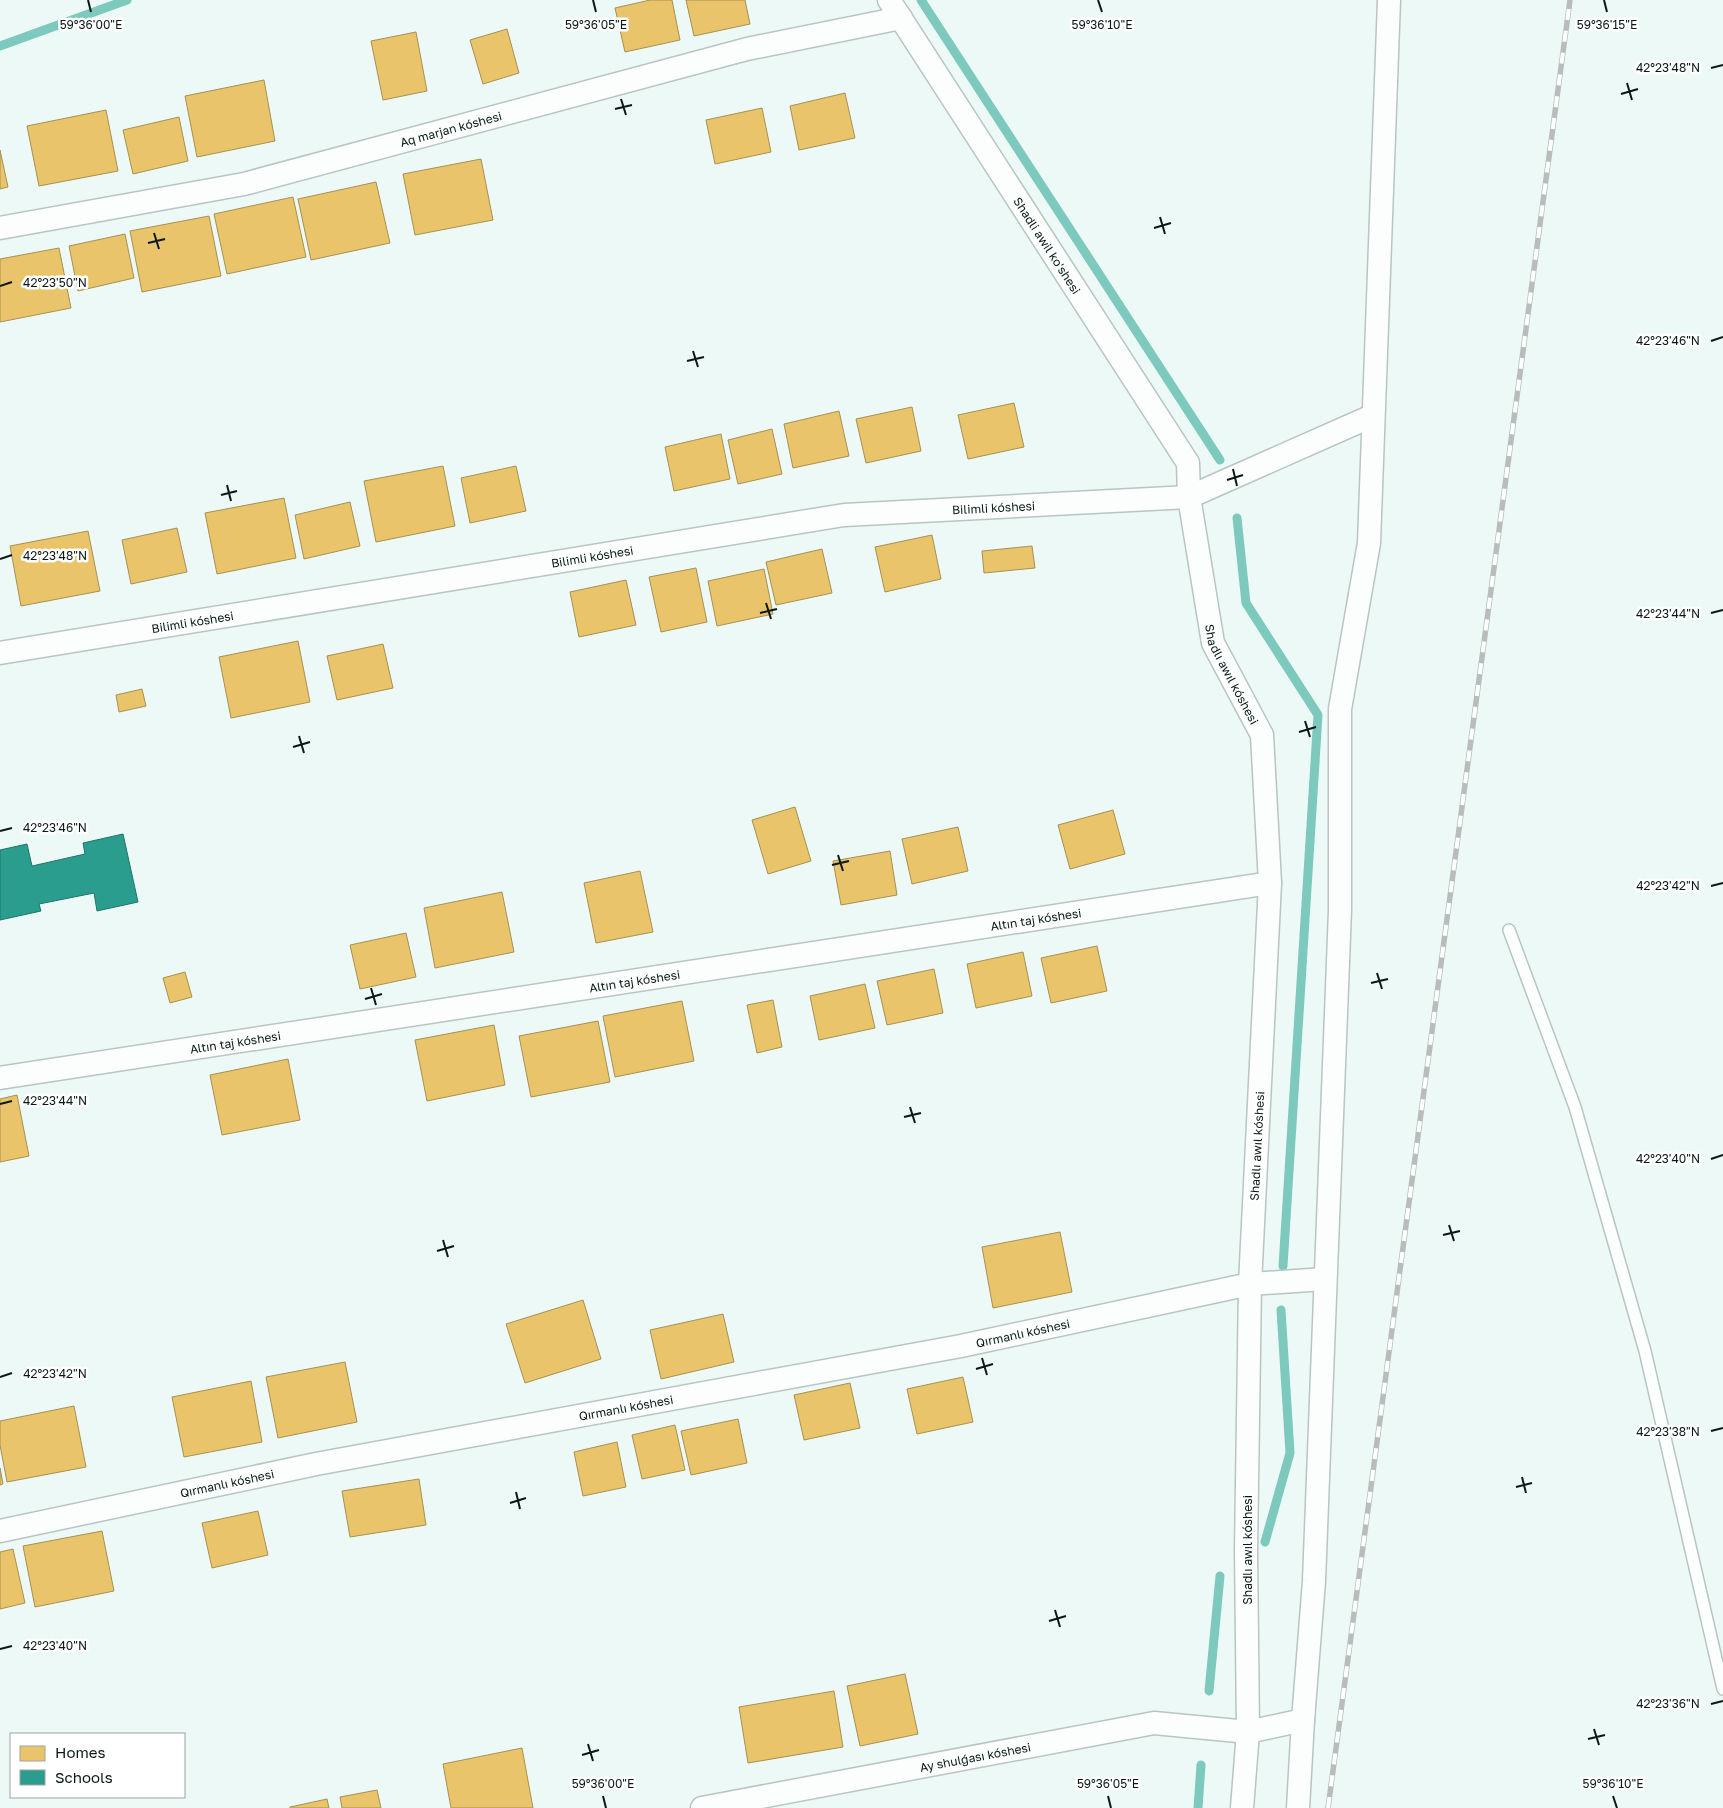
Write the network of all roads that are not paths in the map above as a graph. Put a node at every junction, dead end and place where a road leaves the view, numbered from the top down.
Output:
1 (1388, 0) edge
2 (895, 9) edge
3 (0, 228) edge
4 (1372, 416) junction
5 (1189, 497) junction
6 (0, 653) edge
7 (1270, 883) junction
8 (1509, 930) dead end
9 (0, 1078) edge
10 (1325, 1279) junction
11 (1250, 1284) junction
12 (0, 1531) edge
13 (1723, 1689) edge
14 (1303, 1720) junction
15 (1248, 1732) junction
16 (702, 1808) edge
17 (1242, 1808) edge
18 (1298, 1808) edge

1 - 4 street
2 - 3 street, Aq marjan kóshesi
2 - 5 street, Shadli awil ko'shesi
4 - 5 street
4 - 10 street
5 - 6 street, Bilimli kóshesi
5 - 7 street, Shadlı awıl kóshesi
7 - 9 street, Altın taj kóshesi
7 - 11 street, Shadlı awıl kóshesi
8 - 13 lane
10 - 11 street, Qırmanlı kóshesi
10 - 14 street
11 - 12 street, Qırmanlı kóshesi
11 - 15 street, Shadlı awıl kóshesi
14 - 15 street, Ay shulǵası kóshesi
14 - 18 street
15 - 16 street, Ay shulǵası kóshesi
15 - 17 street, Shadlı awıl kóshesi

